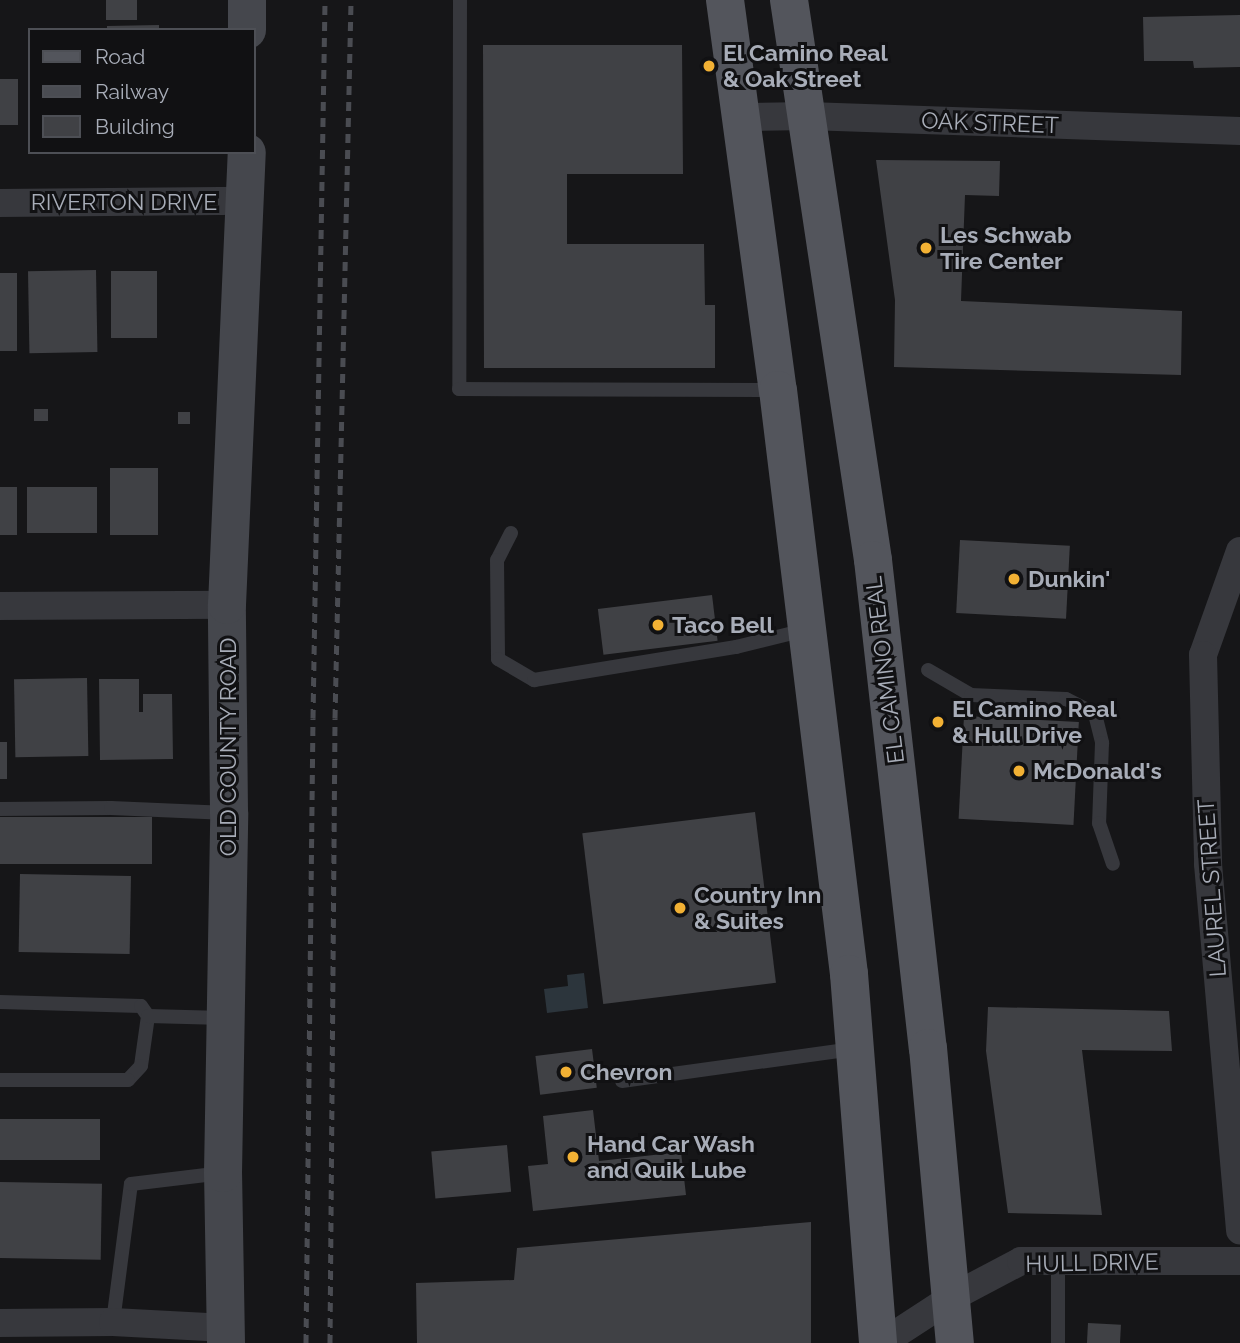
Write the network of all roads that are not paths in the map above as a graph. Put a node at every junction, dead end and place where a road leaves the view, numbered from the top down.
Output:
1 (247, 0) edge
2 (460, 0) edge
3 (725, 0) edge
4 (789, 0) edge
5 (247, 28) edge
6 (807, 116) junction
7 (741, 117) junction
8 (1240, 131) edge
9 (247, 154) edge
10 (247, 201) junction
11 (0, 203) edge
12 (778, 390) junction
13 (511, 533) dead end
14 (1240, 551) edge
15 (228, 605) junction
16 (0, 606) edge
17 (807, 630) junction
18 (928, 670) dead end
19 (0, 808) edge
20 (229, 813) junction
21 (1113, 864) dead end
22 (0, 1002) edge
23 (148, 1016) junction
24 (225, 1018) junction
25 (853, 1049) junction
26 (0, 1080) edge
27 (622, 1081) dead end
28 (223, 1173) junction
29 (1240, 1231) edge
30 (1058, 1261) junction
31 (1240, 1261) edge
32 (951, 1298) junction
33 (113, 1322) junction
34 (0, 1323) edge
35 (226, 1335) edge
36 (880, 1343) edge
37 (955, 1343) edge
38 (1058, 1343) edge

1 - 5 main road
2 - 12 lane
3 - 7 main road
4 - 6 main road, EL CAMINO REAL
6 - 7 street, OAK STREET
6 - 8 street, OAK STREET
6 - 32 main road, EL CAMINO REAL
7 - 12 main road
9 - 10 main road, OLD COUNTY ROAD
10 - 11 street, RIVERTON DRIVE
10 - 15 main road, OLD COUNTY ROAD
12 - 17 main road
13 - 17 lane
14 - 29 street, LAUREL STREET
15 - 16 street
15 - 20 main road, OLD COUNTY ROAD
17 - 25 main road
18 - 21 lane
19 - 20 lane
20 - 24 main road, OLD COUNTY ROAD
22 - 23 lane
23 - 24 lane
23 - 26 lane
24 - 28 main road, OLD COUNTY ROAD
25 - 27 lane
25 - 36 main road
28 - 33 lane
28 - 35 main road, OLD COUNTY ROAD
30 - 31 street, HULL DRIVE
30 - 32 street, HULL DRIVE
30 - 38 lane
32 - 36 street, HULL DRIVE
32 - 37 main road, EL CAMINO REAL
33 - 34 street
33 - 35 street

